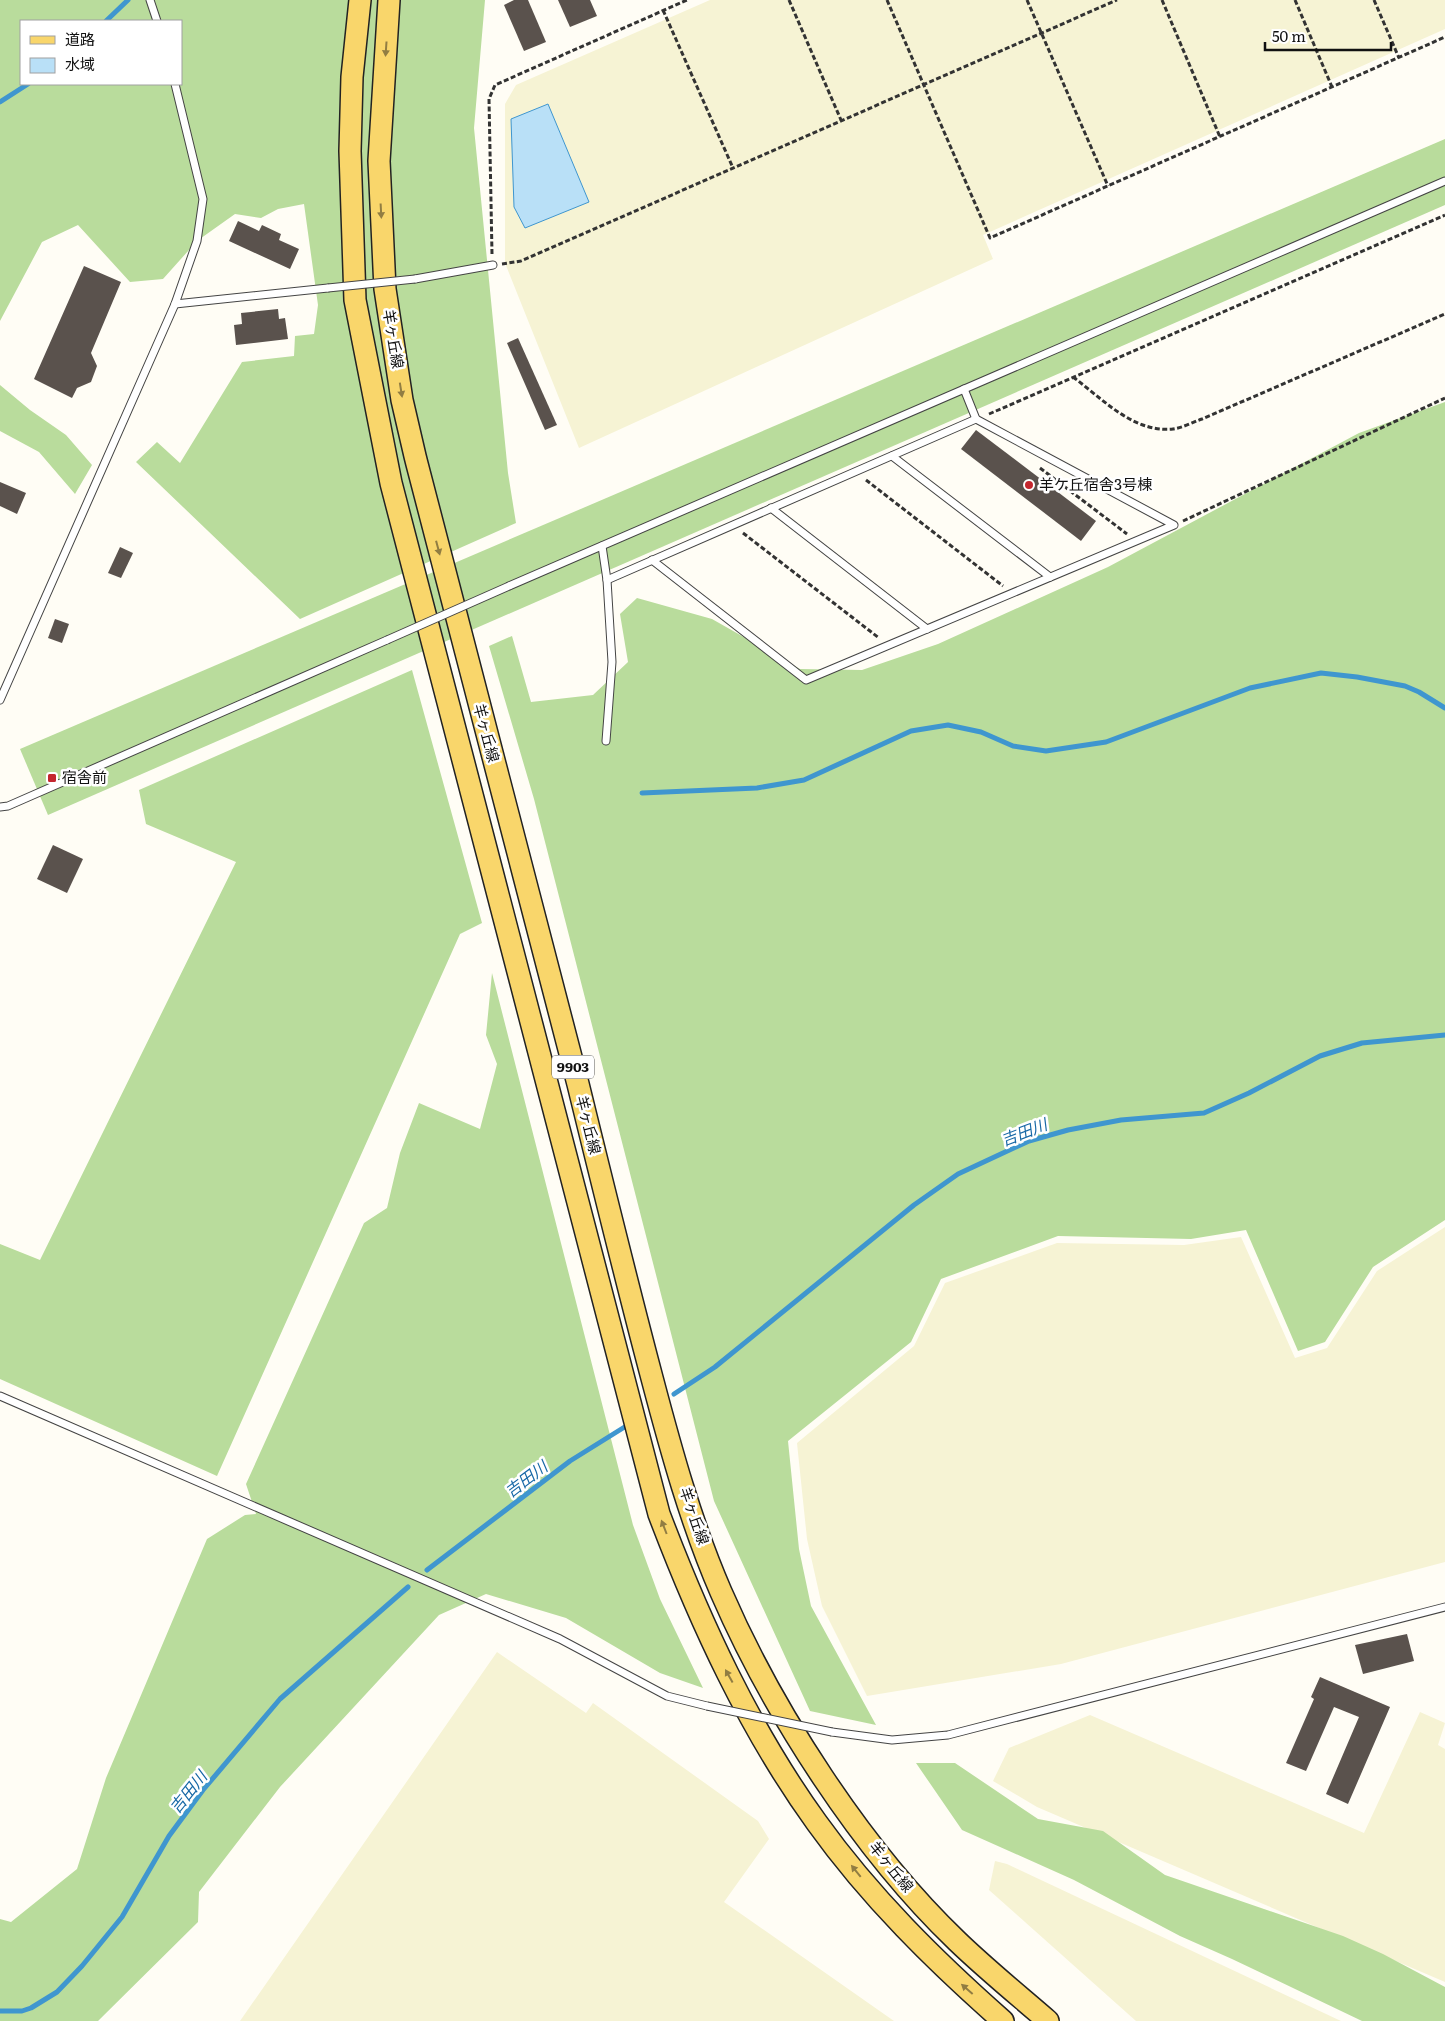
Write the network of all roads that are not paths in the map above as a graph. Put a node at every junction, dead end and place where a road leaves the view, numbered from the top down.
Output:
1 (150, 0) edge
2 (360, 0) edge
3 (389, 0) edge
4 (156, 20) edge
5 (174, 85) edge
6 (1445, 181) edge
7 (493, 265) road end
8 (175, 304) junction
9 (964, 389) junction
10 (976, 419) junction
11 (892, 456) dead end
12 (771, 508) junction
13 (602, 546) junction
14 (652, 560) junction
15 (1050, 577) junction
16 (607, 580) junction
17 (927, 629) junction
18 (0, 700) edge
19 (606, 740) dead end
20 (0, 807) edge
21 (0, 1396) edge
22 (1445, 1606) edge
23 (1003, 2021) edge
24 (1048, 2021) edge

1 - 4 lane
23 -> 2 main road, 羊ヶ丘線 / 9903
3 -> 24 main road, 羊ヶ丘線 / 9903
5 - 8 lane
6 - 9 lane
7 - 8 lane, bridge
8 - 18 lane
9 - 10 lane
9 - 13 lane
10 - 12 lane
10 - 15 lane
11 - 15 lane
12 - 14 lane
12 - 17 lane
13 - 16 lane
13 - 20 lane, bridge
14 - 16 lane
14 - 17 lane
15 - 17 lane
16 - 19 lane
21 - 22 lane, bridge

